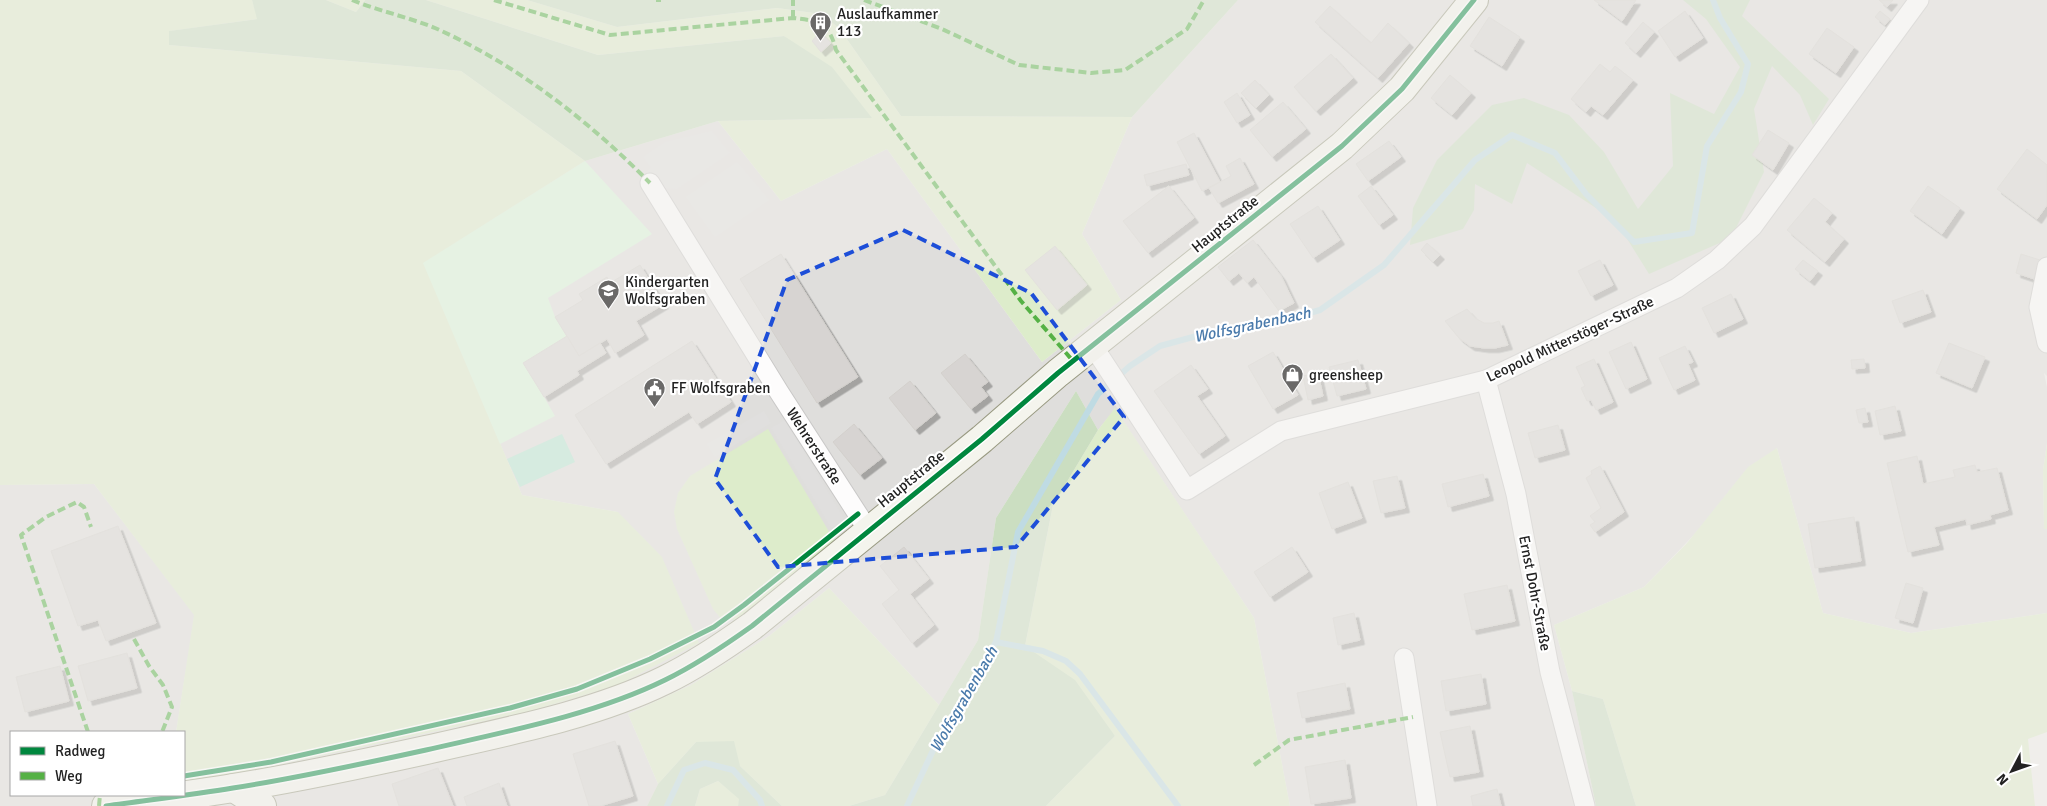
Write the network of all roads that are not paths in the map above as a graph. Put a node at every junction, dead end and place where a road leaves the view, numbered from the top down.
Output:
1 (1474, 0) edge
2 (1919, 0) edge
3 (650, 183) dead end
4 (2047, 267) edge
5 (2047, 343) edge
6 (1092, 346) junction
7 (1486, 380) junction
8 (868, 530) junction
9 (1404, 658) dead end
10 (234, 788) junction
11 (185, 795) edge
12 (177, 796) edge
13 (106, 806) edge
14 (262, 806) edge
15 (1427, 806) edge
16 (1586, 806) edge

1 - 6 main road, Hauptstraße
2 - 7 street, Leopold Mitterstöger-Straße
3 - 8 street, Wehrerstraße
4 - 5 street
6 - 7 street, Leopold Mitterstöger-Straße
6 - 8 main road, Hauptstraße
7 - 16 street, Ernst Dohr-Straße
8 - 10 main road, Hauptstraße
9 - 15 street
10 - 11 main road, Hauptstraße
10 - 14 main road
12 - 13 main road, Hauptstraße

